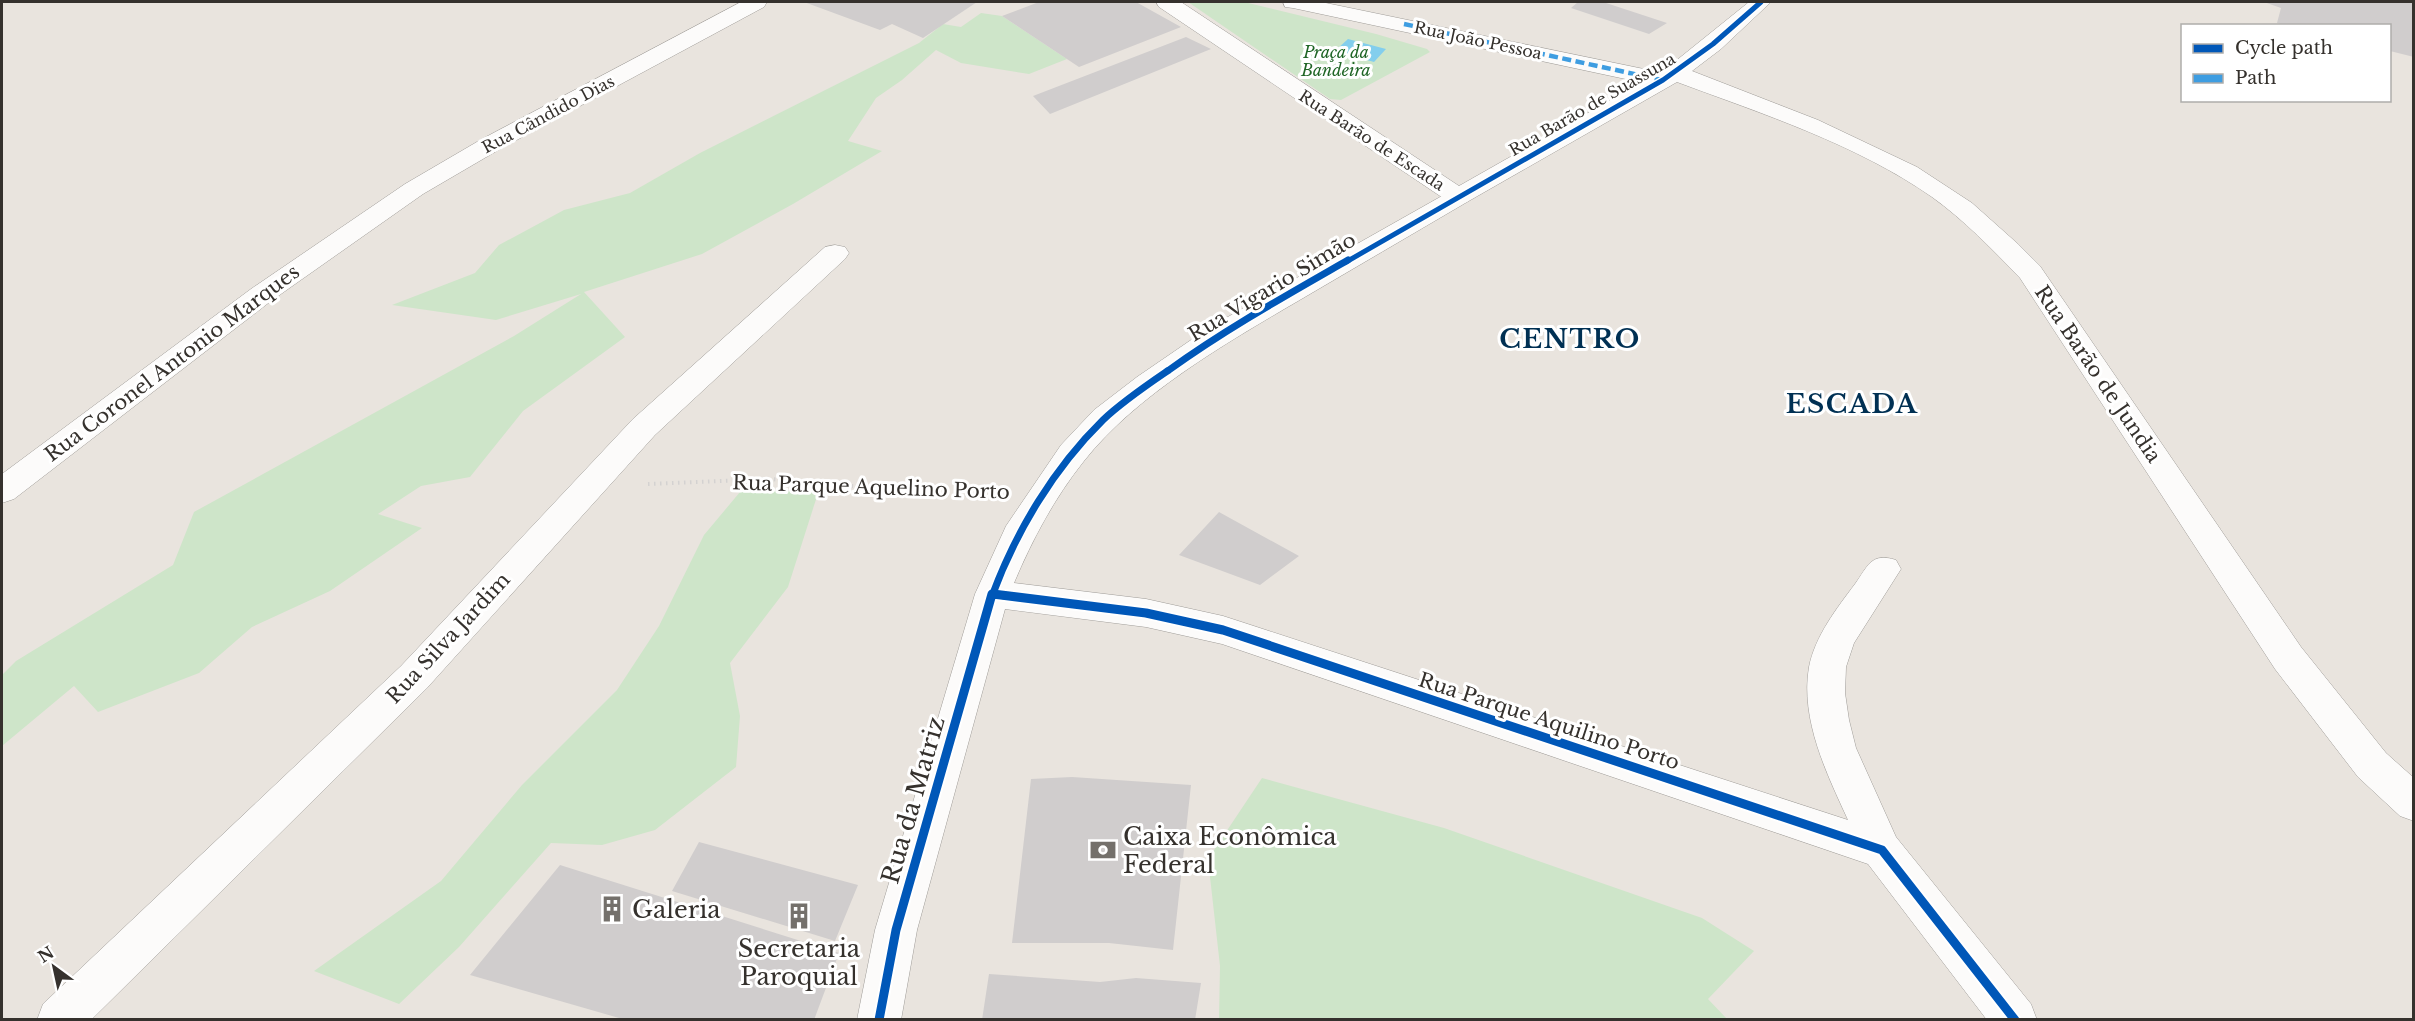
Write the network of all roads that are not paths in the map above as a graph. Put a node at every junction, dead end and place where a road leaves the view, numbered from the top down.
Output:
1 (756, 2) edge
2 (1167, 2) edge
3 (1293, 2) edge
4 (1761, 2) edge
5 (1669, 77) junction
6 (1458, 197) junction
7 (344, 236) joint
8 (835, 253) dead end
9 (2, 491) edge
10 (1884, 569) dead end
11 (992, 594) junction
12 (2414, 803) edge
13 (1882, 850) junction
14 (59, 1020) edge
15 (879, 1020) edge
16 (2016, 1020) edge

1 - 7 street, Rua Cândido Dias
2 - 6 street, Rua Barão de Escada
3 - 5 street, Rua João Pessoa
4 - 5 street, Rua Barão de Suassuna
5 - 6 street, Rua Barão de Suassuna
5 - 12 street, Rua Barão de Jundia
6 - 11 street, Rua Vigario Simão
7 - 9 street, Rua Coronel Antonio Marques
8 - 14 street, Rua Silva Jardim
10 - 13 street
11 - 13 street, Rua Parque Aquilino Porto
11 - 15 street, Rua da Matriz
13 - 16 street

